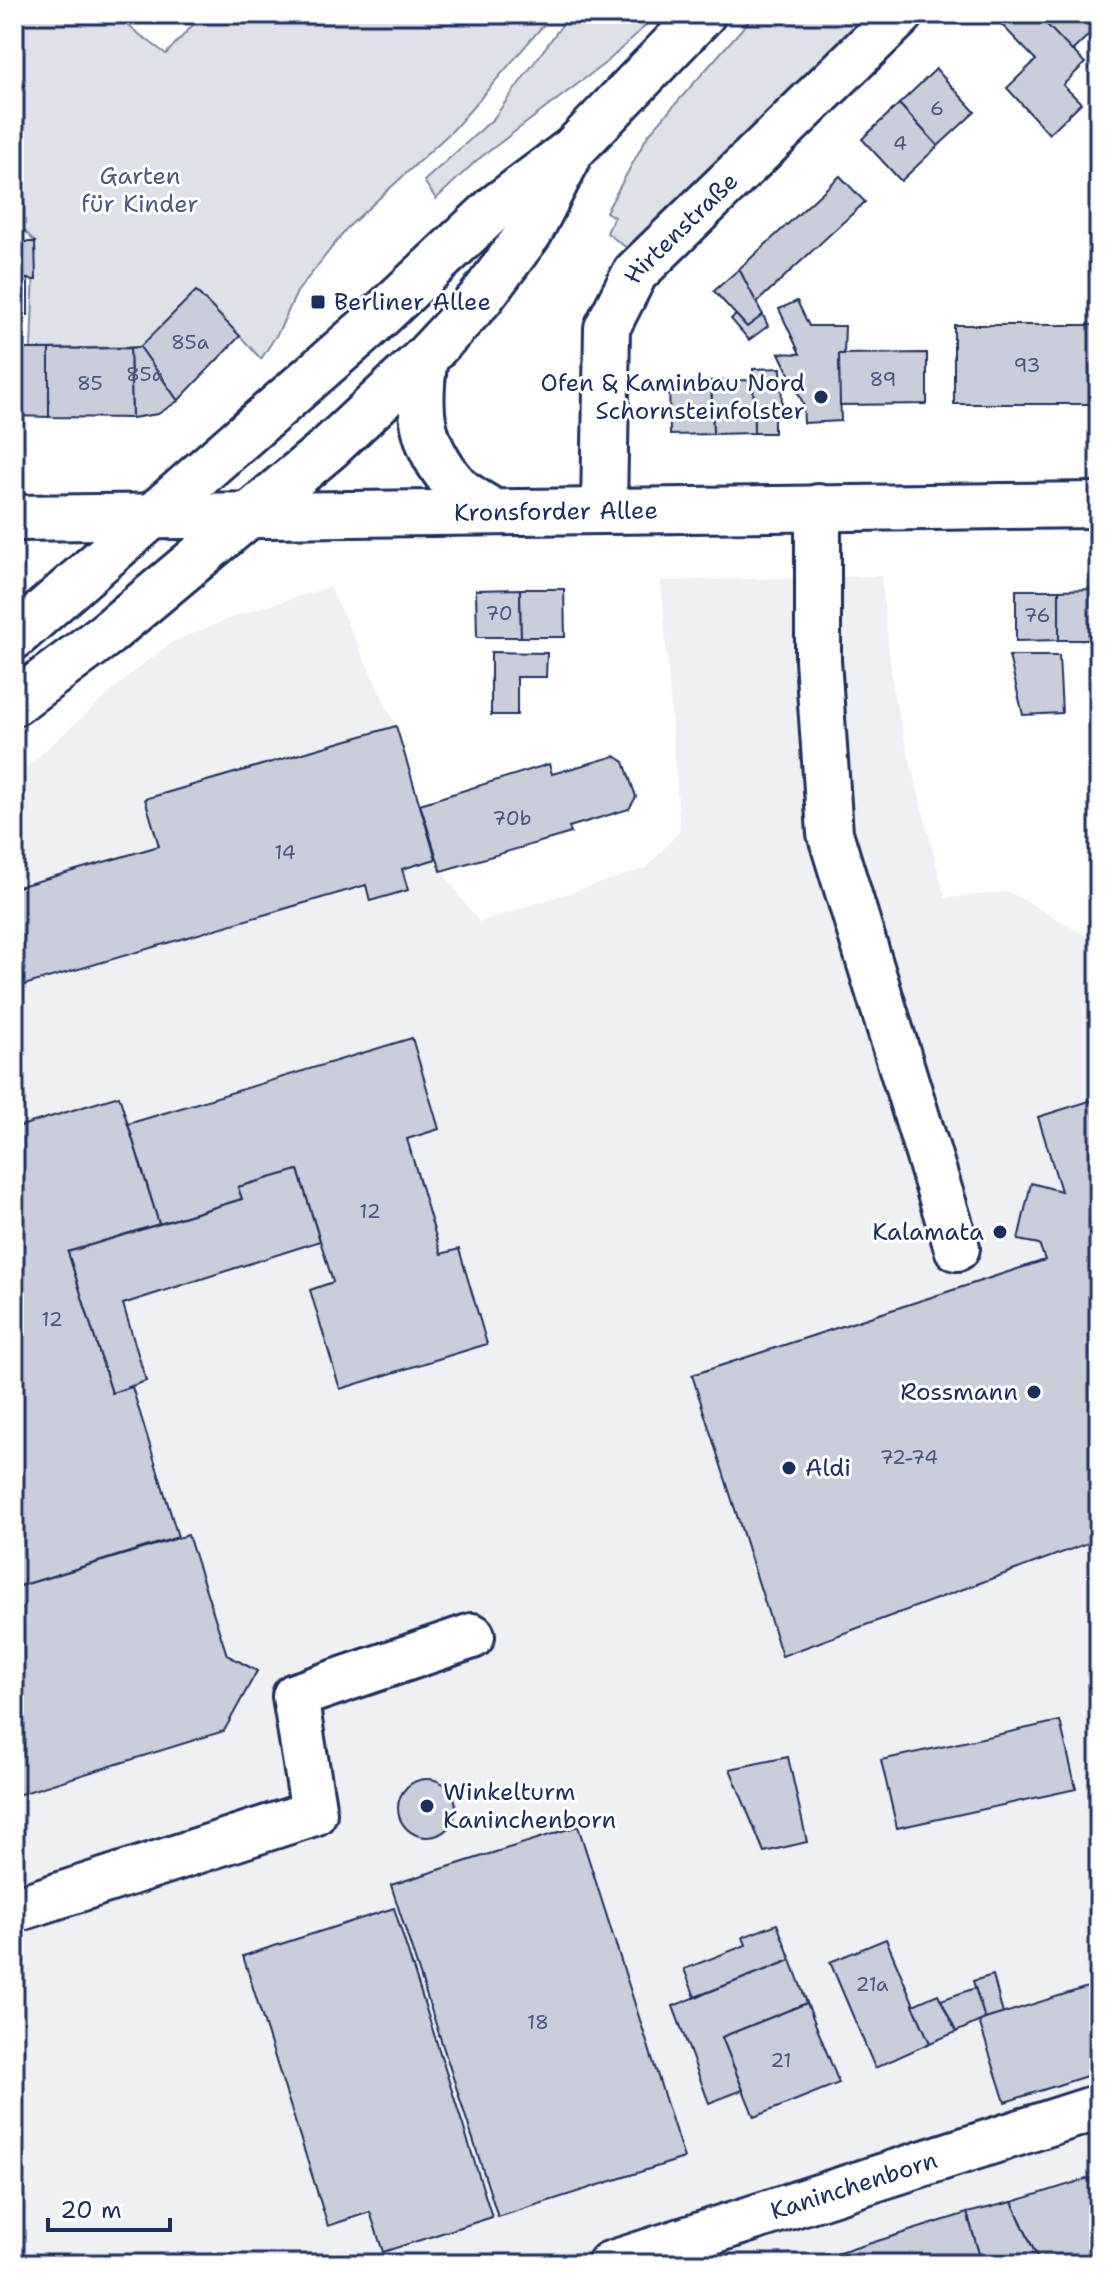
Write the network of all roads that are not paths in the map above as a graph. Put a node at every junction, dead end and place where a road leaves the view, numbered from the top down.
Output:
1 (703, 14) edge
2 (901, 14) edge
3 (573, 149) junction
4 (425, 358) junction
5 (1099, 505) edge
6 (818, 507) junction
7 (604, 510) junction
8 (492, 511) junction
9 (248, 515) junction
10 (150, 516) junction
11 (14, 518) edge
12 (14, 637) edge
13 (14, 703) edge
14 (957, 1248) dead end
15 (472, 1636) dead end
16 (14, 1910) edge
17 (1099, 2107) edge
18 (610, 2264) edge

1 - 3 main road
2 - 7 main road, Hirtenstraße
3 - 4 main road
3 - 10 main road
4 - 8 main road
4 - 9 main road
5 - 6 main road, Kronsforder Allee
6 - 7 main road, Kronsforder Allee
6 - 14 main road
7 - 8 main road, Kronsforder Allee
8 - 9 main road, Kronsforder Allee
9 - 10 main road, Kronsforder Allee
9 - 13 main road
10 - 11 main road, Kronsforder Allee
10 - 12 main road
15 - 16 main road
17 - 18 main road, Kaninchenborn

